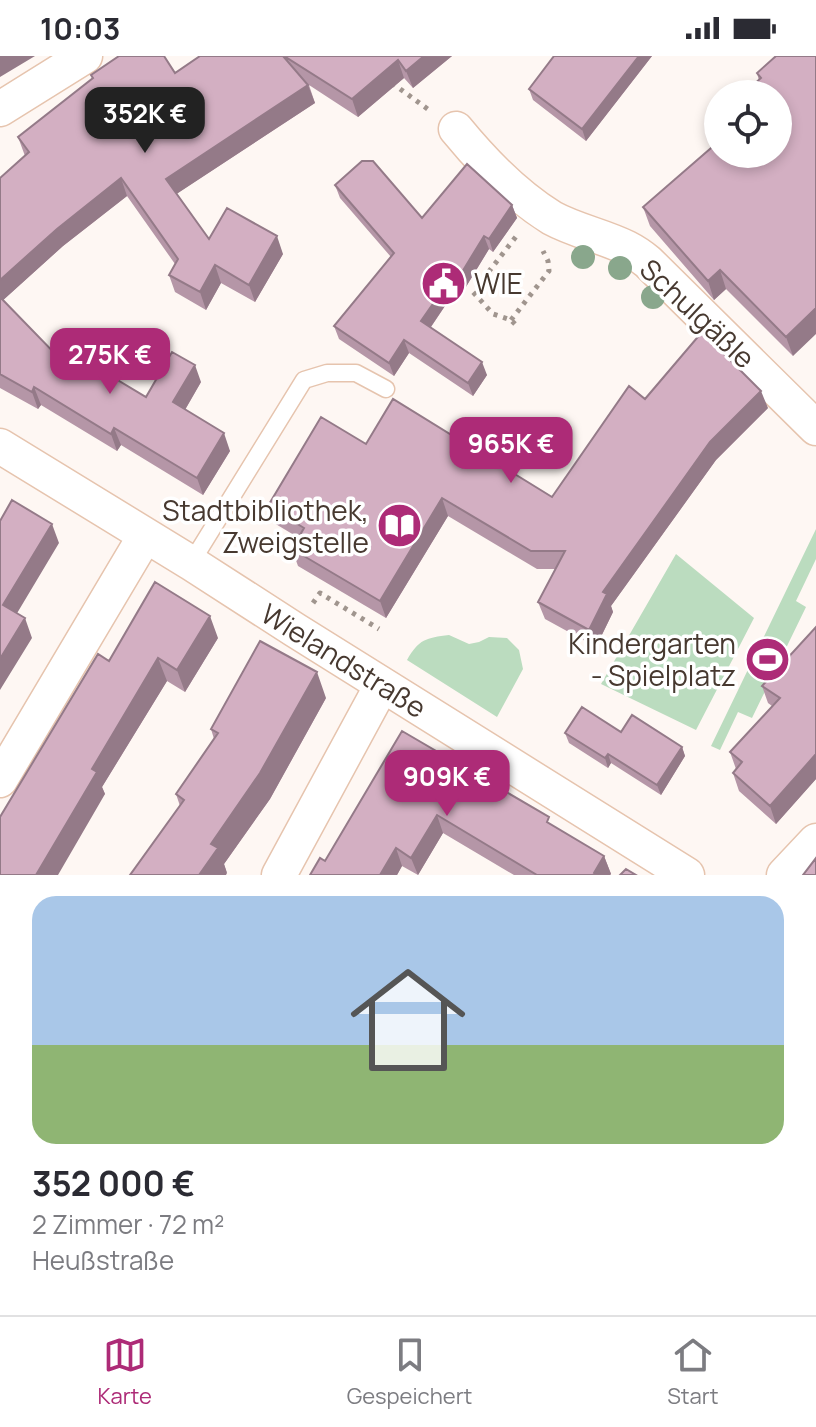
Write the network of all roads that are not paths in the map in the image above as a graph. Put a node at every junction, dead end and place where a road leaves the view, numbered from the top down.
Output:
1 (85, 56) edge
2 (0, 109) edge
3 (456, 129) road end
4 (386, 389) dead end
5 (816, 428) edge
6 (0, 446) edge
7 (145, 536) junction
8 (191, 563) junction
9 (382, 685) junction
10 (0, 780) edge
11 (816, 841) edge
12 (279, 875) edge
13 (687, 875) edge
14 (784, 875) edge

1 - 2 street
3 - 5 street, Schulgäßle
4 - 8 lane
6 - 7 street, Wielandstraße
7 - 8 street, Wielandstraße
7 - 10 street
8 - 9 street, Wielandstraße
9 - 12 street
9 - 13 street, Wielandstraße
11 - 14 street

